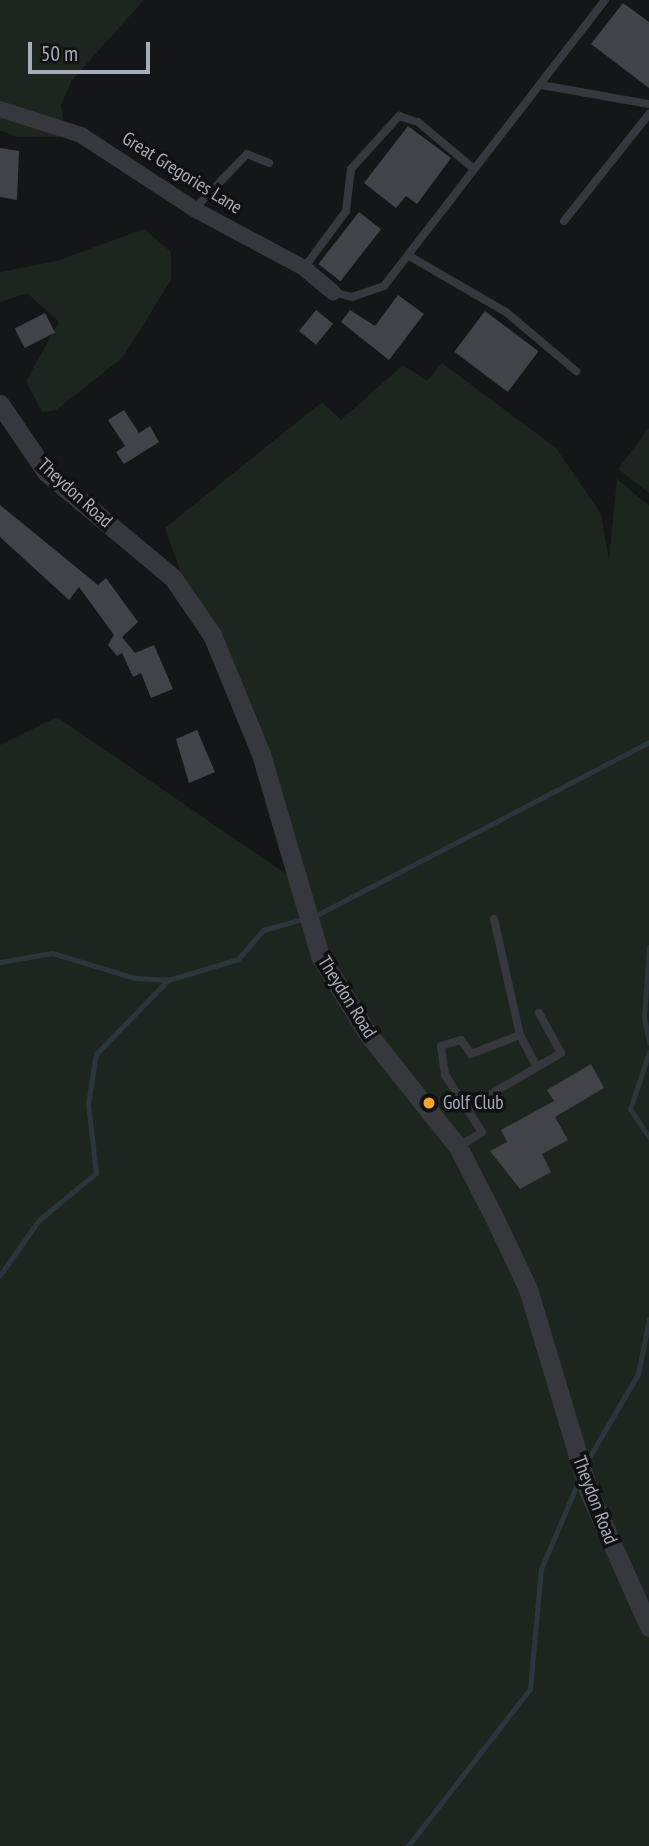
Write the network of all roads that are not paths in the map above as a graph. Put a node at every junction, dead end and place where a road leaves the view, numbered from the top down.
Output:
1 (605, 0) edge
2 (541, 85) junction
3 (649, 104) edge
4 (0, 109) edge
5 (649, 114) edge
6 (269, 163) dead end
7 (474, 169) junction
8 (194, 209) junction
9 (564, 222) dead end
10 (411, 257) junction
11 (304, 268) junction
12 (333, 292) joint
13 (576, 371) dead end
14 (0, 404) edge
15 (494, 919) dead end
16 (539, 1013) dead end
17 (520, 1035) junction
18 (537, 1067) junction
19 (467, 1108) junction
20 (458, 1147) junction
21 (649, 1627) edge

1 - 2 lane
2 - 3 lane
2 - 7 lane
4 - 8 street, Great Gregories Lane
5 - 9 lane
6 - 8 lane
7 - 10 lane
7 - 11 lane
8 - 11 street, Great Gregories Lane
10 - 12 lane
10 - 13 lane
11 - 12 street, Great Gregories Lane
14 - 20 street, Theydon Road
15 - 17 lane
16 - 18 lane
17 - 18 lane
17 - 19 lane
18 - 19 lane
19 - 20 lane
20 - 21 street, Theydon Road

